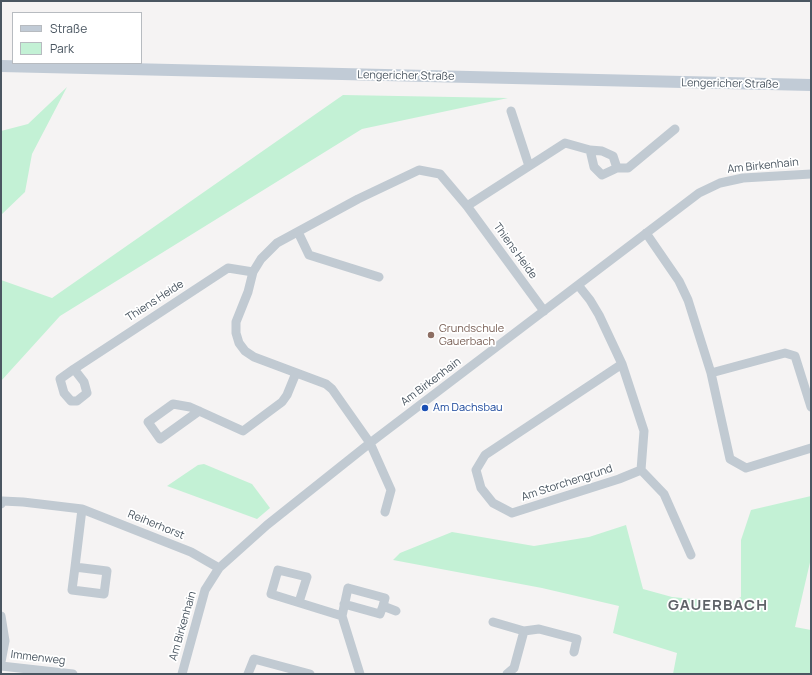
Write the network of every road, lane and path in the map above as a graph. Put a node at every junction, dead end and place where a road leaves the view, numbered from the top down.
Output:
1 (1, 66) edge
2 (811, 85) edge
3 (511, 111) dead end
4 (675, 129) dead end
5 (590, 150) junction
6 (529, 166) junction
7 (617, 168) junction
8 (811, 174) edge
9 (468, 206) junction
10 (298, 232) junction
11 (646, 233) junction
12 (253, 272) junction
13 (379, 277) dead end
14 (578, 285) junction
15 (544, 311) junction
16 (622, 364) junction
17 (74, 369) dead end
18 (296, 373) junction
19 (711, 373) junction
20 (811, 407) edge
21 (199, 411) junction
22 (370, 444) junction
23 (811, 448) edge
24 (641, 470) junction
25 (1, 504) edge
26 (82, 509) junction
27 (385, 512) dead end
28 (691, 555) dead end
29 (75, 567) dead end
30 (220, 568) junction
31 (300, 602) dead end
32 (344, 604) junction
33 (383, 606) junction
34 (396, 611) dead end
35 (1, 616) edge
36 (342, 616) junction
37 (493, 622) dead end
38 (524, 631) junction
39 (574, 652) dead end
40 (1, 662) edge
41 (1, 666) edge
42 (14, 670) edge
43 (283, 671) edge
44 (73, 674) edge
45 (182, 674) edge
46 (248, 674) edge
47 (310, 674) edge
48 (360, 674) edge
49 (507, 674) edge

1 - 2 main road, Lengericher Straße
3 - 6 street
4 - 7 street
5 - 6 street
5 - 7 street
5 - 7 street
6 - 9 street
8 - 11 street, Am Birkenhain
9 - 10 street, Thiens Heide
9 - 15 street, Thiens Heide
10 - 12 street, Thiens Heide
10 - 13 street
11 - 14 street, Am Birkenhain
11 - 19 street
12 - 17 street, Thiens Heide
12 - 18 street, Thiens Heide
14 - 15 street, Am Birkenhain
14 - 16 street
15 - 22 street, Am Birkenhain
16 - 24 street
16 - 24 street, Am Storchengrund
18 - 21 street
18 - 22 street, Thiens Heide
19 - 20 street
19 - 23 street
21 - 21 street
22 - 27 street
22 - 30 street, Am Birkenhain
24 - 28 street
25 - 26 street, Reiherhorst
26 - 29 street
26 - 30 street, Reiherhorst
30 - 45 street, Am Birkenhain
31 - 36 street
32 - 33 street
32 - 33 street
32 - 36 street
33 - 34 street
35 - 40 street
36 - 48 street
37 - 38 street
38 - 39 street
38 - 49 street
41 - 42 street, Immenweg
42 - 44 street, Immenweg
43 - 46 street
43 - 47 street

